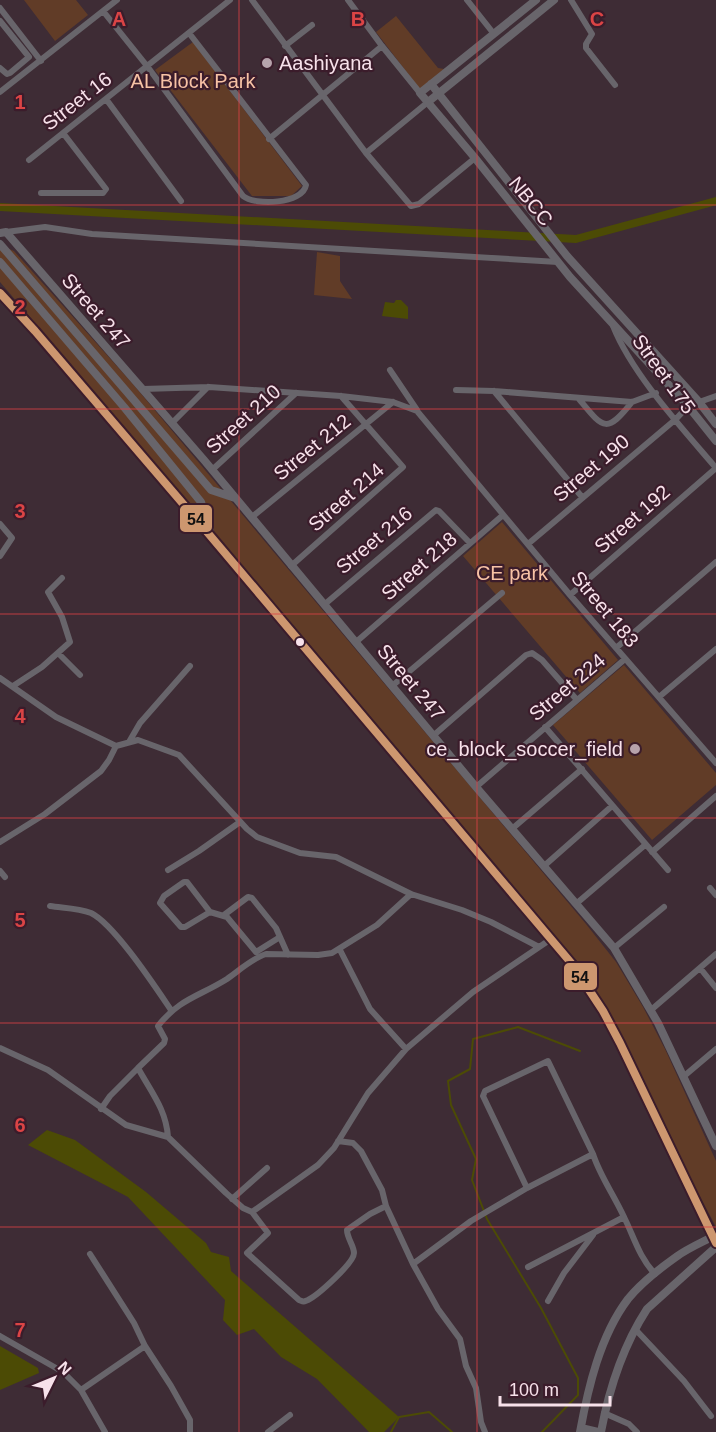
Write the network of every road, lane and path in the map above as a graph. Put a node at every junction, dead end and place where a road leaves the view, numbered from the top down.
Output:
1 (117, 0) edge
2 (230, 0) edge
3 (252, 0) edge
4 (467, 0) edge
5 (536, 0) edge
6 (554, 0) edge
7 (571, 0) edge
8 (352, 1) edge
9 (0, 8) edge
10 (103, 11) junction
11 (0, 21) edge
12 (312, 24) dead end
13 (189, 33) junction
14 (494, 34) junction
15 (285, 46) junction
16 (382, 46) junction
17 (26, 61) junction
18 (41, 61) junction
19 (147, 66) junction
20 (0, 68) edge
21 (32, 68) junction
22 (14, 70) junction
23 (19, 78) junction
24 (431, 84) junction
25 (615, 85) dead end
26 (0, 92) edge
27 (420, 93) junction
28 (438, 94) junction
29 (322, 95) junction
30 (106, 99) junction
31 (428, 102) junction
32 (63, 133) junction
33 (269, 139) junction
34 (366, 153) junction
35 (475, 158) junction
36 (29, 160) dead end
37 (41, 193) dead end
38 (181, 201) dead end
39 (3, 233) edge
40 (554, 240) junction
41 (0, 244) edge
42 (545, 244) junction
43 (557, 260) junction
44 (0, 262) edge
45 (0, 293) edge
46 (613, 324) junction
47 (390, 370) dead end
48 (209, 387) junction
49 (143, 389) junction
50 (456, 390) dead end
51 (494, 392) junction
52 (296, 393) junction
53 (656, 393) junction
54 (341, 396) junction
55 (716, 396) edge
56 (579, 399) junction
57 (393, 402) junction
58 (632, 402) junction
59 (699, 402) junction
60 (688, 406) junction
61 (417, 411) junction
62 (676, 419) junction
63 (172, 423) junction
64 (367, 424) junction
65 (716, 424) edge
66 (716, 441) edge
67 (716, 468) edge
68 (212, 470) junction
69 (582, 496) junction
70 (236, 498) junction
71 (504, 514) junction
72 (252, 517) junction
73 (0, 524) edge
74 (211, 537) junction
75 (470, 543) junction
76 (528, 544) junction
77 (0, 556) edge
78 (716, 562) edge
79 (291, 566) junction
80 (62, 578) dead end
81 (502, 593) dead end
82 (570, 595) junction
83 (325, 604) junction
84 (356, 642) junction
85 (616, 648) junction
86 (716, 650) edge
87 (59, 654) junction
88 (626, 659) junction
89 (190, 666) dead end
90 (80, 675) dead end
91 (0, 678) edge
92 (12, 686) junction
93 (392, 686) junction
94 (659, 697) junction
95 (577, 700) junction
96 (545, 727) junction
97 (434, 735) junction
98 (129, 742) junction
99 (116, 746) junction
100 (716, 763) edge
101 (582, 769) junction
102 (476, 787) junction
103 (716, 796) edge
104 (612, 806) junction
105 (240, 822) junction
106 (513, 828) junction
107 (0, 842) edge
108 (645, 845) junction
109 (652, 852) junction
110 (544, 866) junction
111 (168, 870) dead end
112 (668, 870) dead end
113 (710, 888) dead end
114 (411, 894) junction
115 (716, 896) edge
116 (577, 903) junction
117 (50, 906) dead end
118 (664, 907) dead end
119 (210, 912) junction
120 (224, 915) junction
121 (280, 937) junction
122 (551, 939) junction
123 (539, 947) junction
124 (614, 948) junction
125 (340, 950) junction
126 (716, 954) edge
127 (288, 956) junction
128 (700, 968) junction
129 (716, 988) edge
130 (171, 1010) junction
131 (651, 1010) junction
132 (0, 1048) edge
133 (406, 1049) junction
134 (716, 1049) edge
135 (138, 1068) junction
136 (683, 1077) junction
137 (101, 1109) junction
138 (168, 1137) junction
139 (338, 1141) junction
140 (716, 1146) edge
141 (593, 1154) junction
142 (267, 1168) dead end
143 (527, 1188) junction
144 (232, 1199) junction
145 (386, 1206) junction
146 (252, 1212) junction
147 (624, 1217) junction
148 (594, 1232) junction
149 (715, 1240) edge
150 (90, 1254) dead end
151 (413, 1264) junction
152 (528, 1267) dead end
153 (655, 1274) junction
154 (548, 1301) dead end
155 (635, 1329) junction
156 (0, 1336) edge
157 (145, 1346) junction
158 (81, 1390) junction
159 (604, 1413) junction
160 (290, 1415) dead end
161 (711, 1416) dead end
162 (580, 1430) edge
163 (105, 1432) edge
164 (190, 1432) edge
165 (268, 1432) edge
166 (485, 1432) edge
167 (599, 1432) edge
168 (637, 1432) edge

1 - 10 street
2 - 13 street, Street 16
3 - 15 street
4 - 14 street
5 - 14 street
6 - 28 street
7 - 25 street
8 - 16 street
9 - 18 street
10 - 18 street
10 - 19 street
11 - 17 street
12 - 15 street
13 - 19 street, Street 16
13 - 33 street
14 - 24 street
15 - 29 street
16 - 27 street
16 - 29 street
17 - 21 street
17 - 22 street
18 - 21 street
19 - 30 street, Street 16
19 - 33 street
20 - 22 street
21 - 23 street
22 - 23 street
23 - 26 street
24 - 27 street
24 - 28 street
27 - 31 street, NBCC
28 - 31 street
28 - 40 street
29 - 33 street
29 - 34 street
30 - 32 street, Street 16
30 - 38 street
31 - 34 street
31 - 35 street, NBCC
32 - 36 street, Street 16
32 - 37 street
34 - 35 street
35 - 42 street, NBCC
39 - 43 street
39 - 49 street, Street 247
40 - 42 street
40 - 59 street
41 - 70 street
42 - 43 street, NBCC
43 - 46 street, NBCC
44 - 74 street
45 - 74 street
46 - 53 street, Street 175
46 - 60 street, NBCC
47 - 61 street
48 - 49 street, Street 183
48 - 52 street, Street 183
48 - 63 street
49 - 63 street, Street 247
50 - 51 street
51 - 56 street
51 - 69 street
52 - 54 street, Street 183
52 - 68 street, Street 210
53 - 58 street
53 - 62 street, Street 175
54 - 57 street, Street 183
54 - 64 street, Street 214
55 - 59 street
56 - 58 street
56 - 58 street
57 - 61 street, Street 183
57 - 64 street, Street 212
59 - 60 street
59 - 65 street
60 - 62 street, Street 190
60 - 66 street, NBCC
61 - 71 street, Street 183
62 - 67 street, Street 175
62 - 69 street, Street 190
63 - 68 street, Street 247
64 - 72 street, Street 212
64 - 79 street, Street 214
67 - 82 street, Street 192
68 - 70 street, Street 247
69 - 76 street, Street 190
70 - 72 street, Street 247
71 - 75 street, Street 218
71 - 76 street, Street 183
72 - 79 street, Street 247
73 - 77 street
74 - 122 street
75 - 83 street, Street 216
75 - 84 street, Street 218
76 - 82 street, Street 183
78 - 85 street
79 - 83 street, Street 247
80 - 87 street
81 - 93 street
82 - 85 street, Street 183
83 - 84 street, Street 247
84 - 93 street, Street 247
85 - 88 street, Street 183
86 - 94 street
87 - 90 street
87 - 92 street
88 - 94 street, Street 183
88 - 95 street, Street 224
89 - 98 street
91 - 92 street
92 - 99 street
93 - 97 street, Street 247
94 - 100 street, Street 183
95 - 96 street, Street 224
95 - 97 street
96 - 101 street
96 - 102 street, Street 224
97 - 102 street, Street 247
98 - 99 street
98 - 105 street
99 - 107 street
101 - 104 street
101 - 106 street
102 - 106 street, Street 247
103 - 109 street
104 - 108 street
104 - 110 street
105 - 111 street
105 - 114 street
106 - 110 street, Street 247
108 - 109 street
108 - 116 street
109 - 112 street
110 - 116 street, Street 247
113 - 115 street
114 - 123 street
114 - 125 street
116 - 124 street, Street 247
117 - 130 street
118 - 124 street
119 - 119 street
119 - 120 street
120 - 121 street
120 - 121 street
121 - 127 street
122 - 123 street
122 - 149 street
123 - 133 street
124 - 131 street, Street 247
125 - 127 street
125 - 133 street
126 - 128 street
127 - 130 street
128 - 129 street
128 - 131 street
130 - 135 street
131 - 136 street, Street 247
132 - 137 street
133 - 139 street
134 - 136 street
135 - 137 street
135 - 138 street
136 - 140 street, Street 247
137 - 138 street
138 - 144 street
139 - 145 street
139 - 146 street
141 - 143 street
141 - 143 street
141 - 147 street
142 - 144 street
143 - 151 street
144 - 146 street
145 - 146 street
145 - 151 street
147 - 148 street
147 - 153 street
148 - 152 street
148 - 154 street
149 - 153 street
149 - 155 street
150 - 157 street
151 - 166 street
153 - 162 street
155 - 159 street
155 - 161 street
156 - 158 street
157 - 158 street
157 - 164 street
158 - 163 street
159 - 167 street
159 - 168 street
160 - 165 street
162 - 167 street

